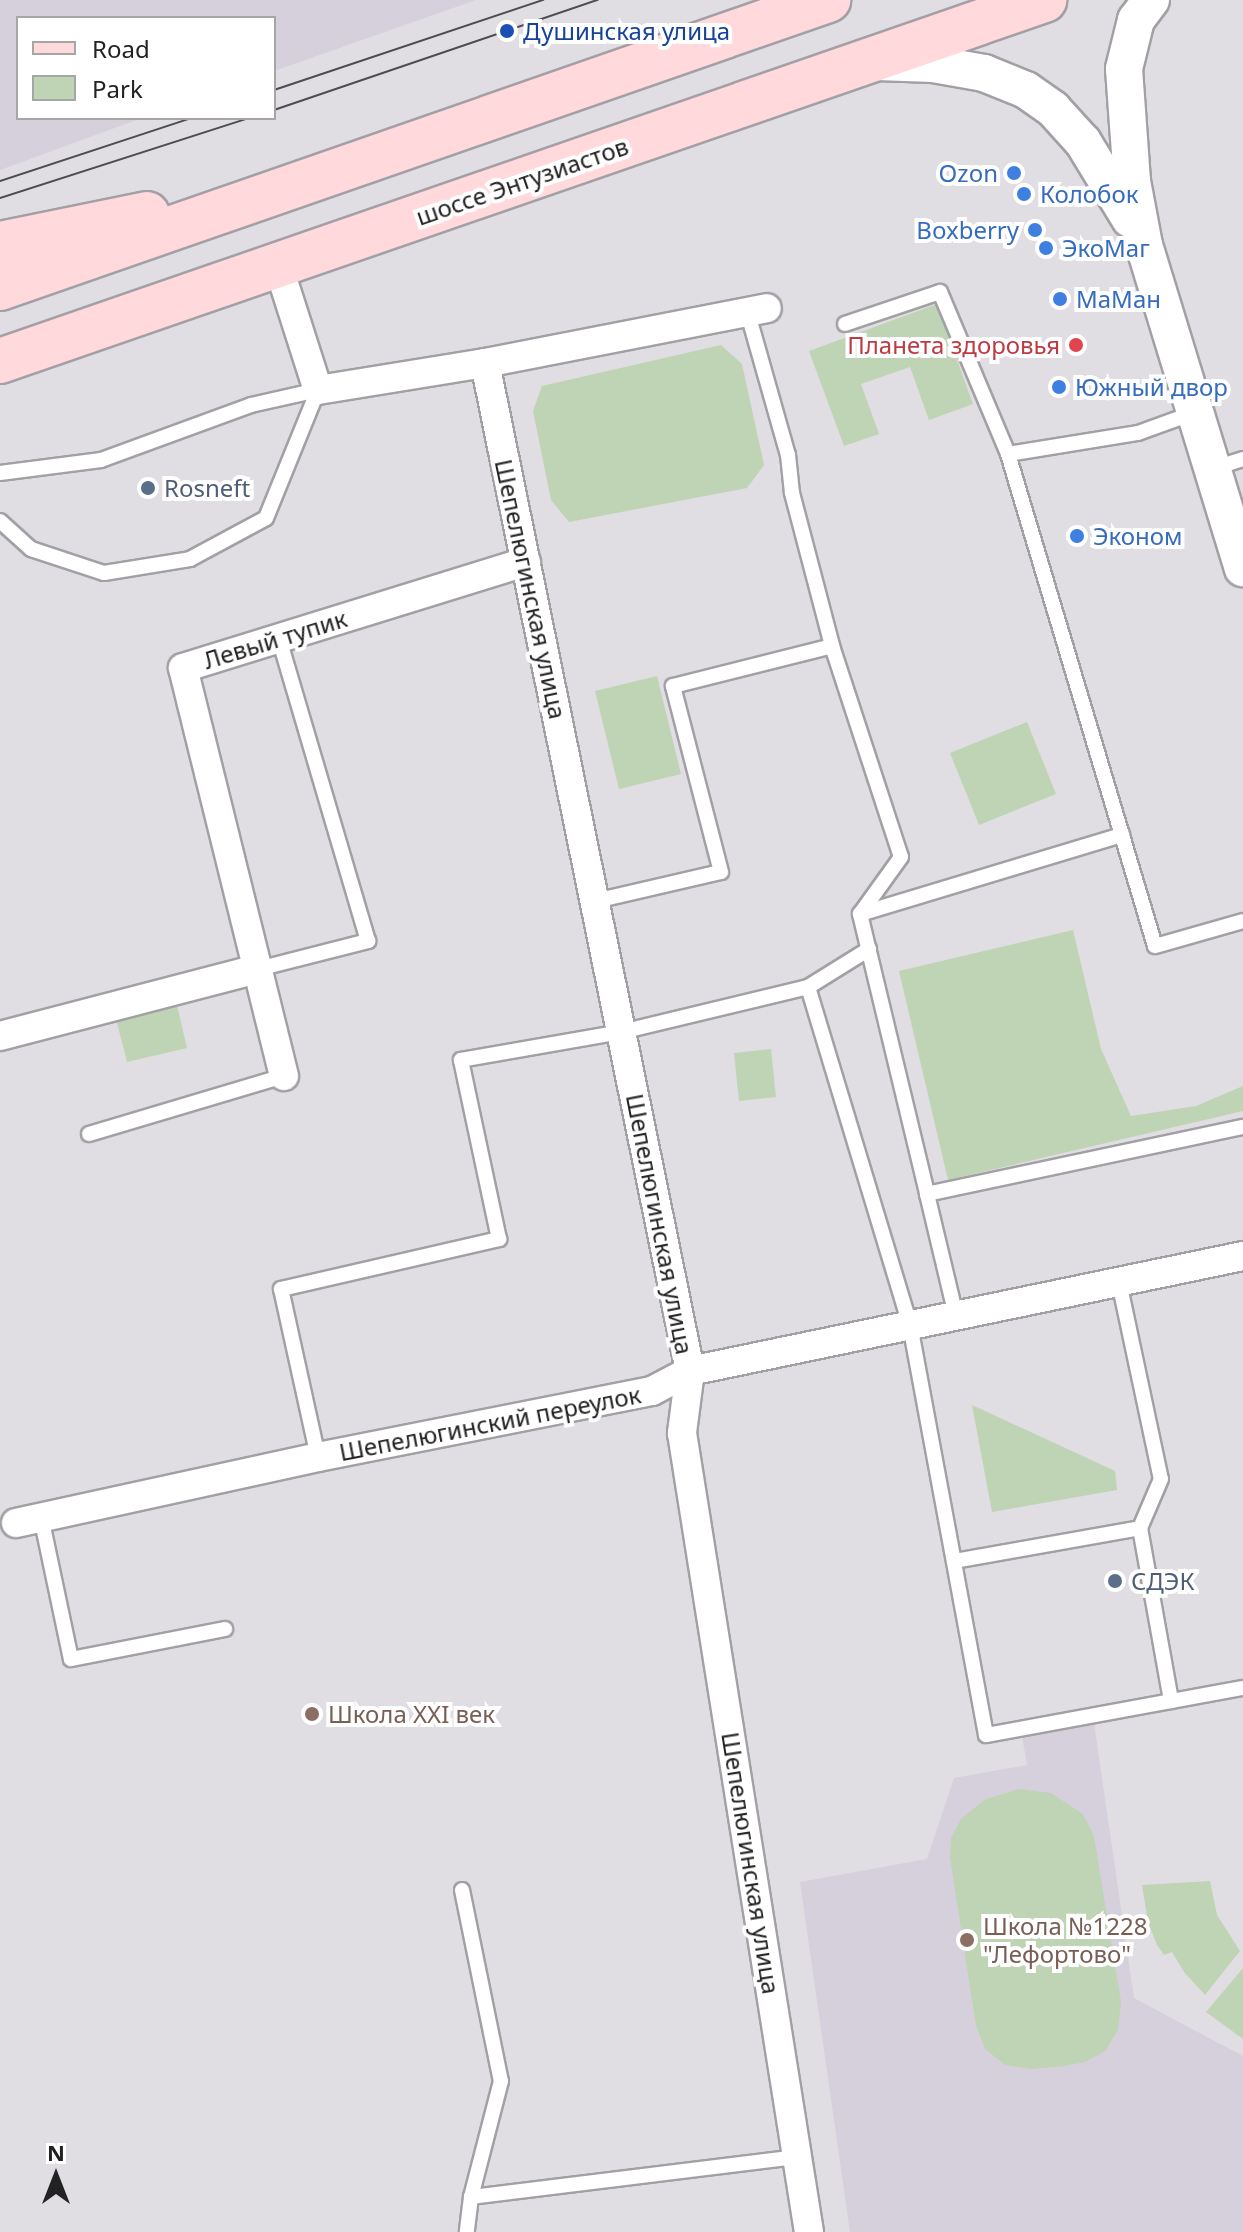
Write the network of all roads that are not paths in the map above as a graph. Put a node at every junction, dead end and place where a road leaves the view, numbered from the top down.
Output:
1 (828, 0) edge
2 (1044, 0) edge
3 (1151, 0) edge
4 (867, 62) junction
5 (280, 190) junction
6 (0, 244) edge
7 (1144, 245) junction
8 (278, 265) junction
9 (0, 288) edge
10 (758, 311) joint
11 (845, 324) dead end
12 (0, 361) edge
13 (485, 363) junction
14 (318, 390) junction
15 (1196, 412) junction
16 (1008, 454) junction
17 (1229, 464) edge
18 (0, 473) edge
19 (0, 521) edge
20 (526, 562) junction
21 (1243, 568) edge
22 (279, 638) junction
23 (832, 646) junction
24 (1122, 835) junction
25 (595, 901) junction
26 (860, 914) junction
27 (1243, 921) edge
28 (869, 949) junction
29 (258, 969) junction
30 (808, 987) junction
31 (621, 1032) junction
32 (0, 1036) edge
33 (284, 1076) joint
34 (1243, 1127) edge
35 (89, 1134) dead end
36 (927, 1194) junction
37 (1243, 1256) edge
38 (1119, 1282) junction
39 (956, 1316) junction
40 (910, 1325) junction
41 (690, 1371) junction
42 (318, 1457) junction
43 (28, 1520) joint
44 (1140, 1528) junction
45 (955, 1561) junction
46 (225, 1629) dead end
47 (1243, 1688) edge
48 (1171, 1701) junction
49 (462, 1890) dead end
50 (797, 2157) junction
51 (471, 2197) junction
52 (467, 2232) edge
53 (809, 2232) edge

1 - 5 main road
2 - 4 main road, шоссе Энтузиастов
3 - 7 street
4 - 7 street
4 - 8 main road, шоссе Энтузиастов
5 - 6 main road
5 - 9 main road
7 - 15 street
8 - 12 main road, шоссе Энтузиастов
8 - 14 street
10 - 13 street
10 - 23 lane
11 - 16 lane
13 - 14 street
13 - 20 street, Шепелюгинская улица
14 - 18 lane
14 - 19 lane
15 - 16 lane
15 - 17 street
16 - 24 lane
17 - 21 street
20 - 22 street, Левый тупик
20 - 25 street, Шепелюгинская улица
22 - 29 street, Левый тупик
22 - 29 lane
23 - 25 lane
23 - 26 lane
24 - 26 lane
24 - 27 lane
25 - 31 street, Шепелюгинская улица
26 - 28 lane
28 - 30 lane
28 - 36 lane
29 - 32 street
29 - 33 street, Левый тупик
30 - 31 lane
30 - 40 lane
31 - 41 street, Шепелюгинская улица
31 - 42 lane
33 - 35 lane
34 - 36 lane
36 - 39 lane
37 - 38 street, Шепелюгинский переулок
38 - 39 street, Шепелюгинский переулок
38 - 44 lane
39 - 40 street, Шепелюгинский переулок
40 - 41 street, Шепелюгинский переулок
40 - 45 lane
41 - 42 street, Шепелюгинский переулок
41 - 50 street, Шепелюгинская улица
42 - 43 street, Шепелюгинский переулок
43 - 46 lane
44 - 45 lane
44 - 48 lane
45 - 48 lane
47 - 48 lane
49 - 51 lane
50 - 51 lane
50 - 53 street, Шепелюгинская улица
51 - 52 lane

